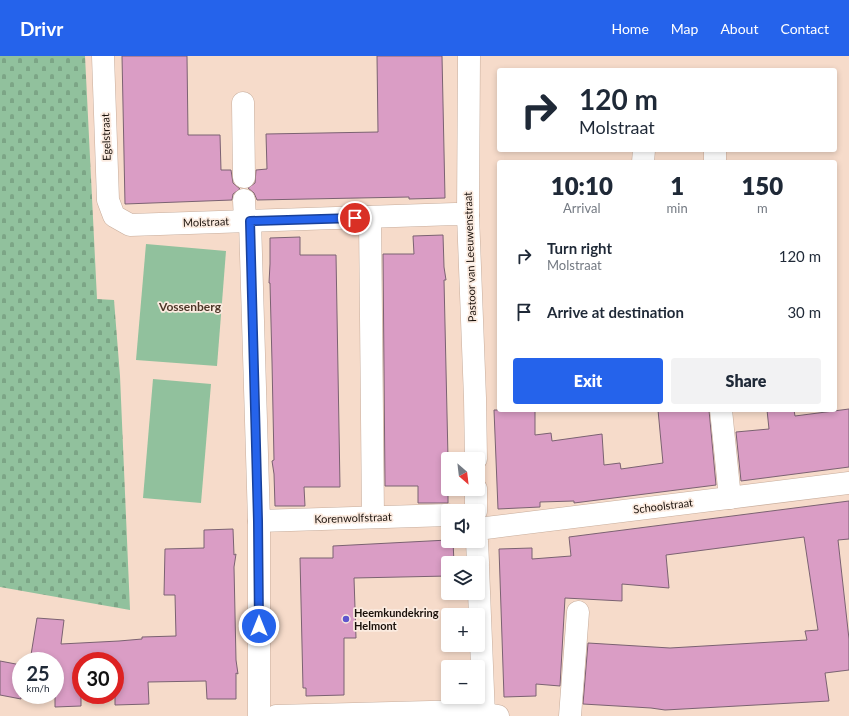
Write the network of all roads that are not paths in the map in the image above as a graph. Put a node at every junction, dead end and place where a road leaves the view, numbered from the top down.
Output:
1 (103, 56) edge
2 (469, 56) edge
3 (243, 103) dead end
4 (244, 177) dead end
5 (246, 214) junction
6 (468, 215) junction
7 (114, 216) joint
8 (370, 218) junction
9 (721, 412) edge
10 (476, 452) edge
11 (849, 483) edge
12 (730, 498) junction
13 (441, 515) edge
14 (373, 517) junction
15 (258, 521) junction
16 (485, 528) edge
17 (480, 600) edge
18 (578, 612) dead end
19 (259, 716) edge
20 (276, 716) edge
21 (489, 716) edge
22 (570, 716) edge

1 - 7 street, Egelstraat
2 - 6 street, Pastoor van Leeuwenstraat
3 - 4 street
5 - 7 street, Molstraat
5 - 8 street, Molstraat
5 - 15 street
6 - 8 street, Molstraat
6 - 10 street, Pastoor van Leeuwenstraat
8 - 14 street
9 - 12 street
11 - 12 street, Schoolstraat
12 - 16 street, Schoolstraat
13 - 14 street, Korenwolfstraat
14 - 15 street, Korenwolfstraat
15 - 19 street
17 - 21 street
18 - 22 street
20 - 21 street

